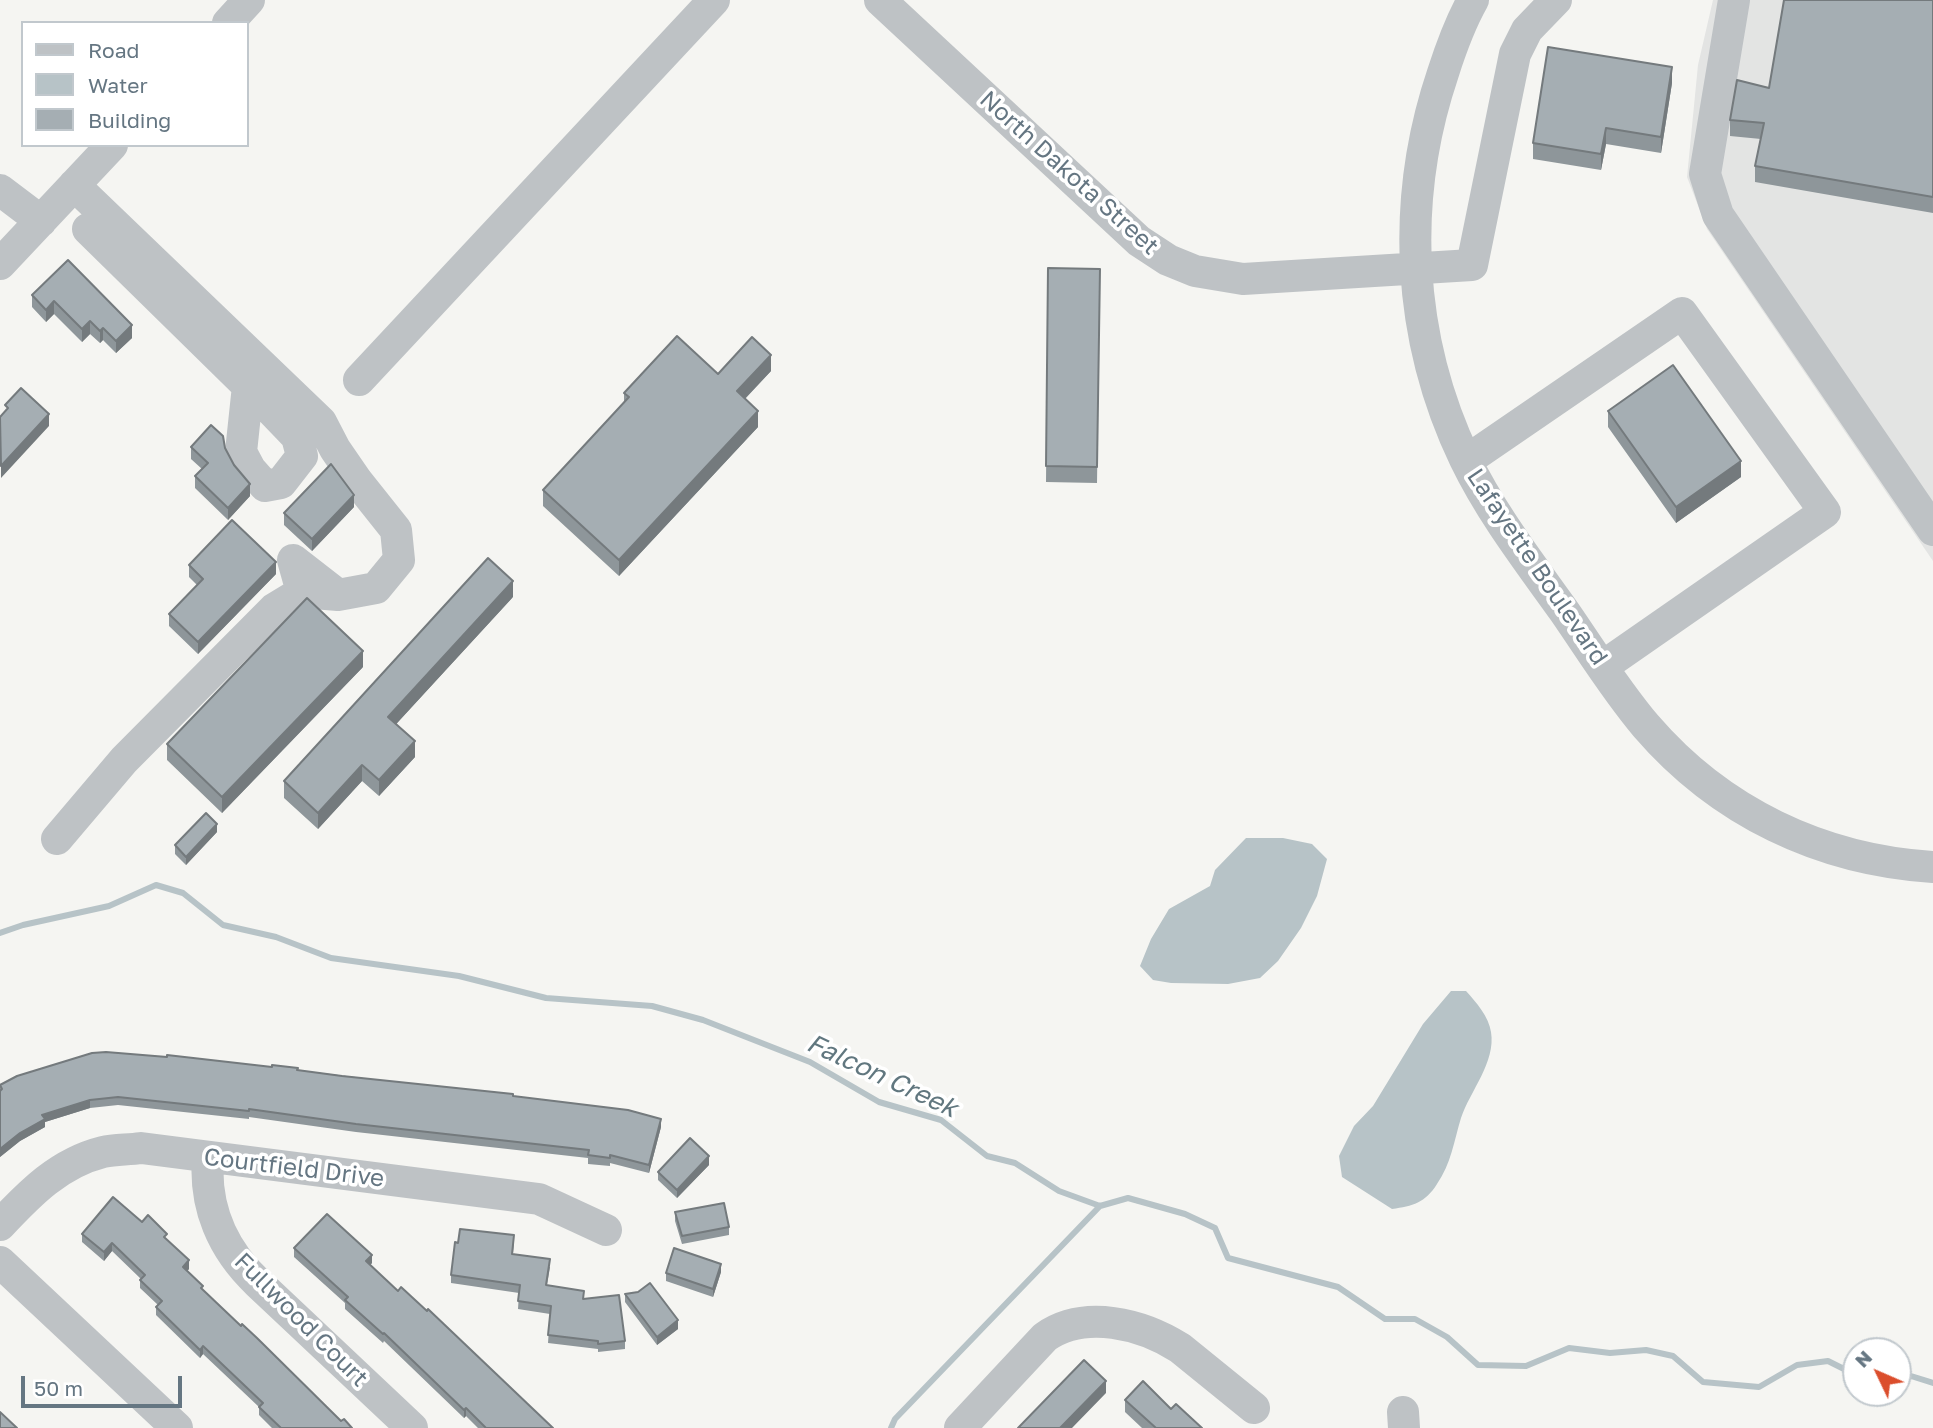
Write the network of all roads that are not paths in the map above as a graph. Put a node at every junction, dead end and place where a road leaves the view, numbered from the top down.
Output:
1 (249, 0) edge
2 (714, 0) edge
3 (880, 0) edge
4 (1473, 0) edge
5 (1556, 0) edge
6 (1734, 0) edge
7 (230, 21) edge
8 (110, 147) edge
9 (0, 190) edge
10 (59, 202) junction
11 (0, 264) edge
12 (1415, 270) junction
13 (359, 380) dead end
14 (248, 386) dead end
15 (1466, 461) junction
16 (1933, 530) edge
17 (1602, 667) junction
18 (57, 839) dead end
19 (1933, 867) edge
20 (208, 1157) junction
21 (0, 1225) edge
22 (606, 1230) dead end
23 (0, 1262) edge
24 (1254, 1408) dead end
25 (177, 1428) edge
26 (412, 1428) edge
27 (960, 1428) edge

1 - 7 street
2 - 13 street
3 - 12 street, North Dakota Street
4 - 12 street, Lafayette Boulevard
5 - 12 street, North Dakota Street
6 - 16 street
8 - 10 street
9 - 10 street
10 - 11 street
10 - 14 street
10 - 18 street
12 - 15 street, Lafayette Boulevard
15 - 17 street, Lafayette Boulevard
15 - 17 street
17 - 19 street, Lafayette Boulevard
20 - 21 street, Courtfield Drive
20 - 22 street, Courtfield Drive
20 - 26 street, Fullwood Court
23 - 25 street
24 - 27 street

